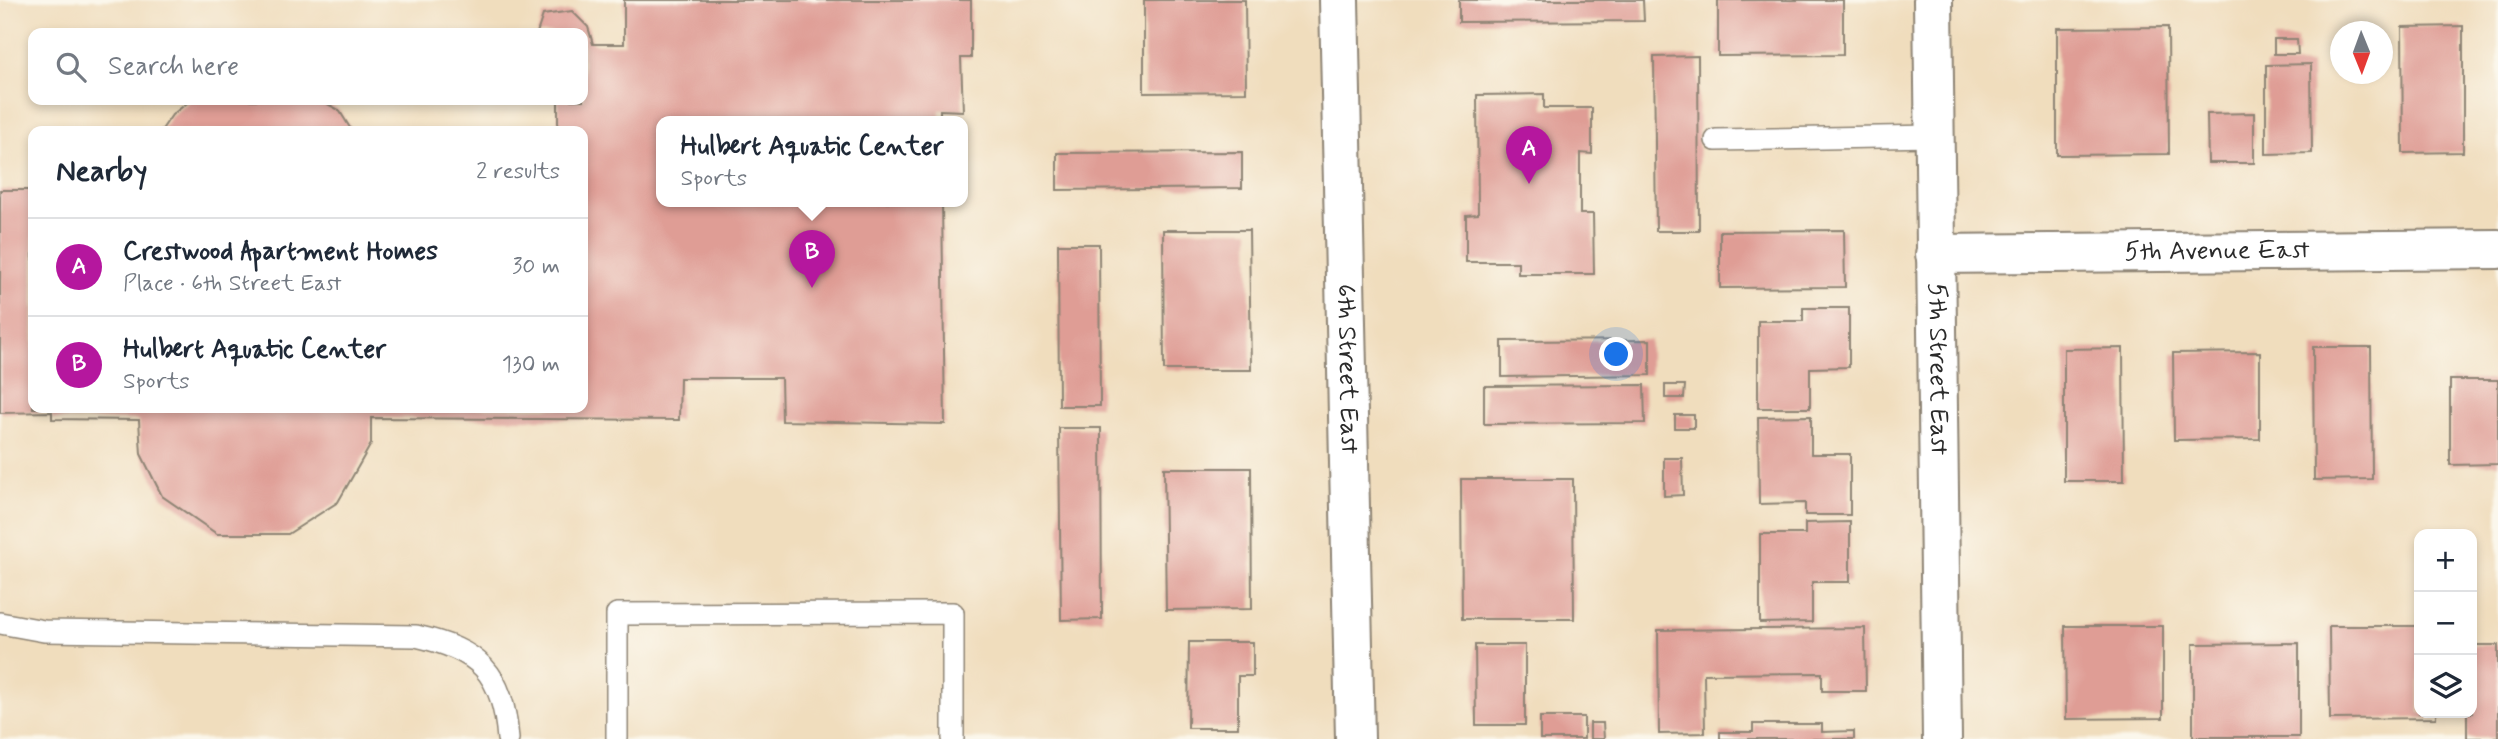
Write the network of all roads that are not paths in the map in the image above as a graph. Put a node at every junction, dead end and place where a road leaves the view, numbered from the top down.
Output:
1 (1339, 0) edge
2 (1933, 0) edge
3 (1934, 136) junction
4 (1716, 140) dead end
5 (2498, 248) edge
6 (1935, 254) junction
7 (0, 623) edge
8 (508, 739) edge
9 (617, 739) edge
10 (953, 739) edge
11 (1355, 739) edge
12 (1942, 739) edge

1 - 11 street, 6th Street East
2 - 3 street, 5th Street East
3 - 4 lane
3 - 6 street, 5th Street East
5 - 6 street, 5th Avenue East
6 - 12 street, 5th Street East
7 - 8 lane
9 - 10 lane

